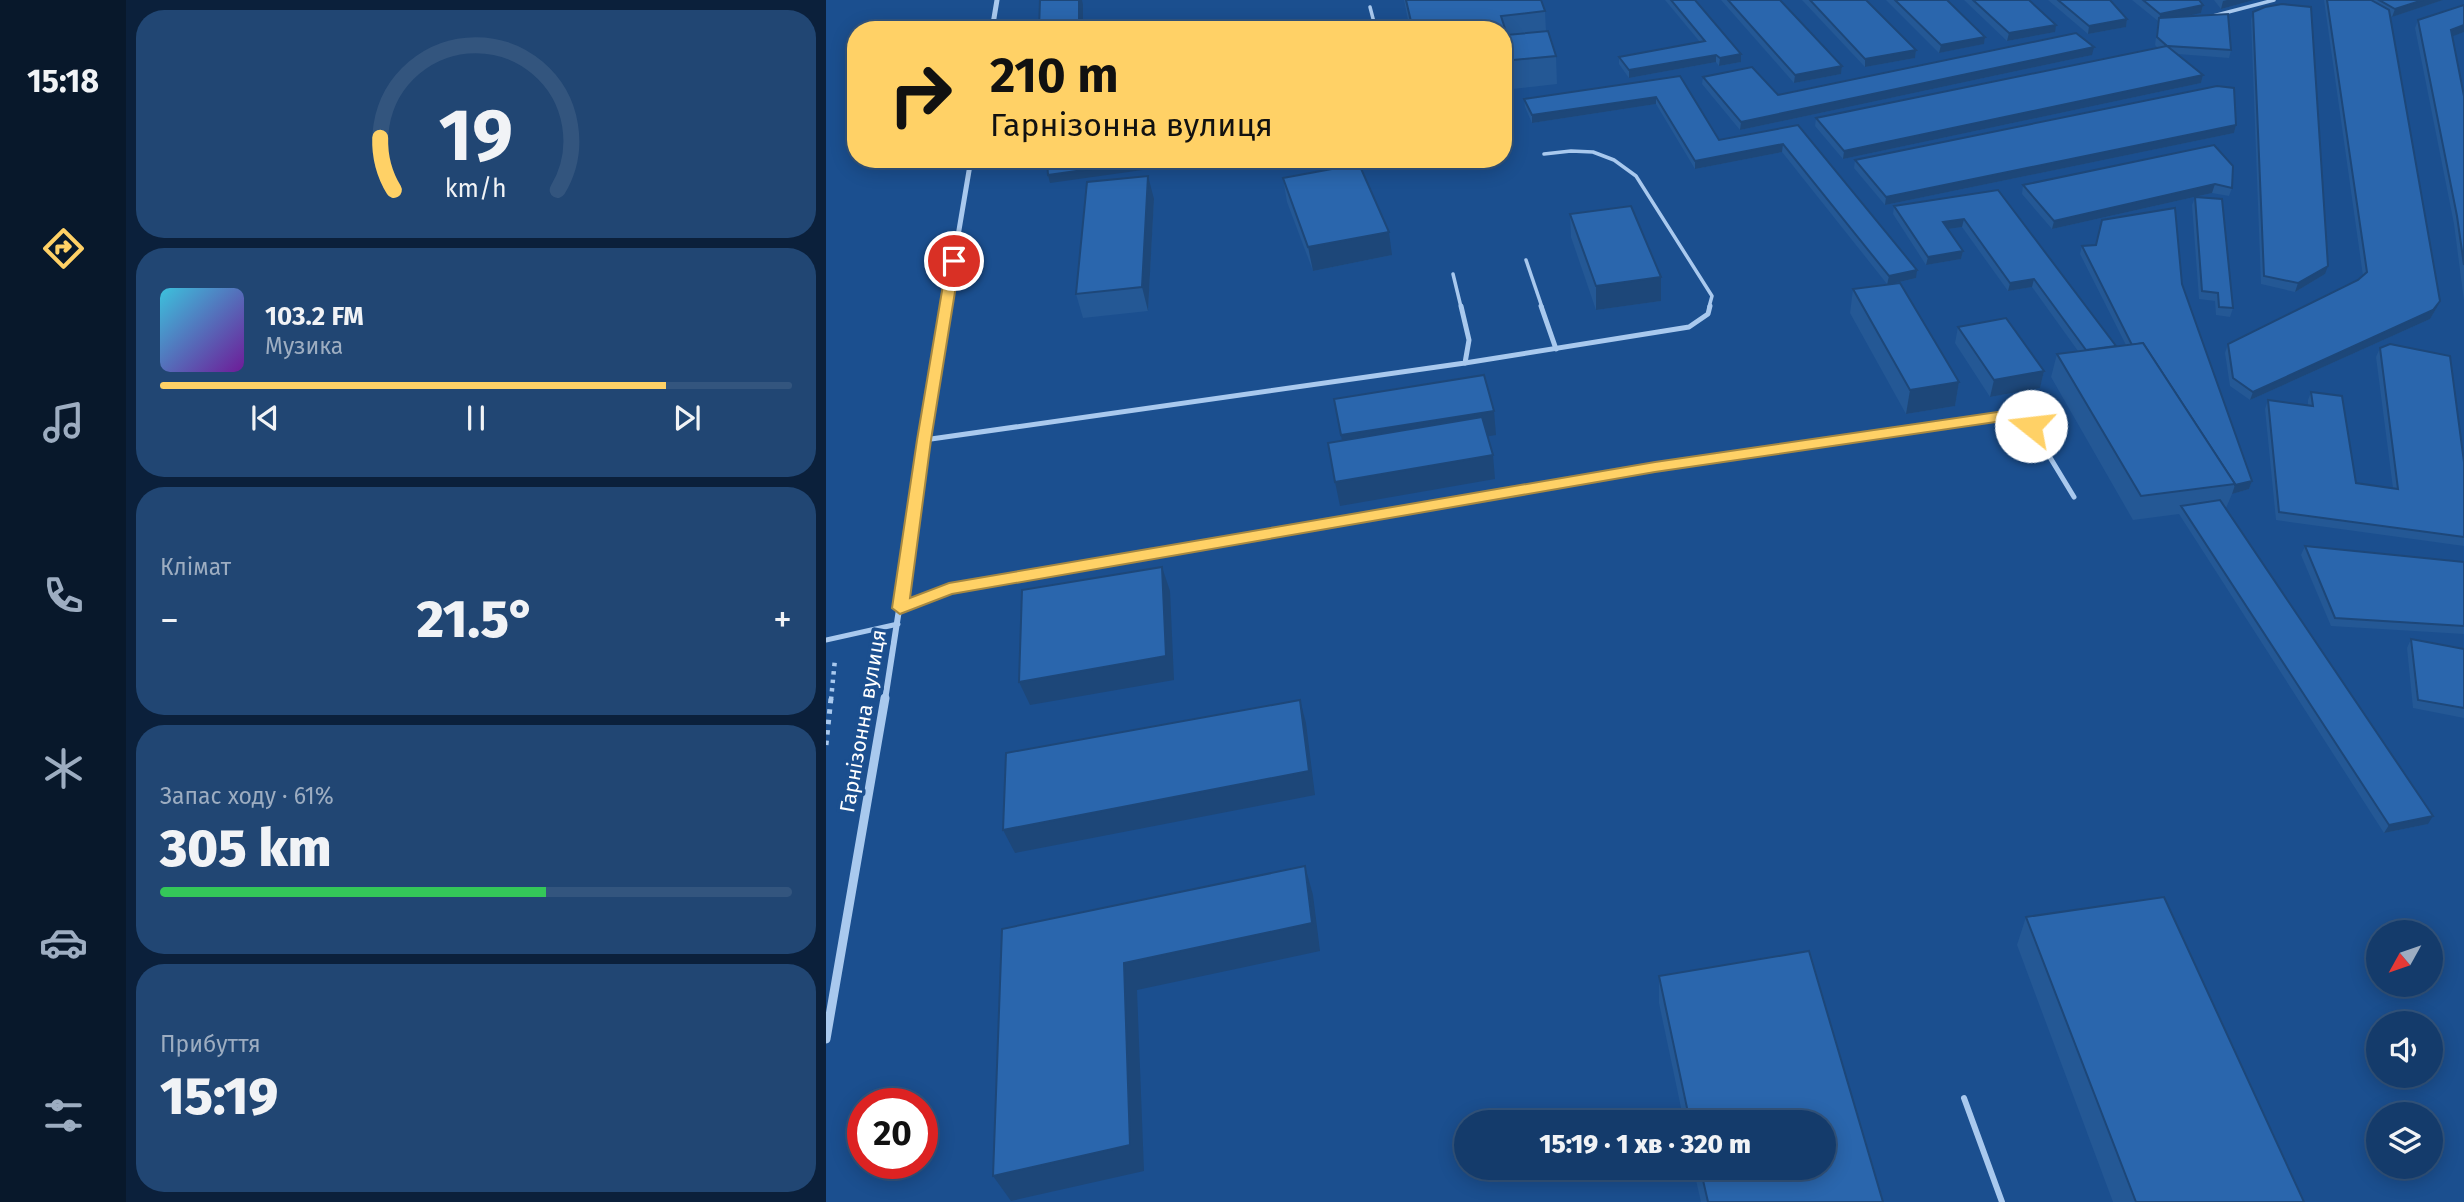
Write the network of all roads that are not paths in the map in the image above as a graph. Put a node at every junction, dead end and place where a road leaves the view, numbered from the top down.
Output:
1 (997, 0) edge
2 (2274, 0) edge
3 (1370, 7) dead end
4 (2210, 17) edge
5 (994, 21) edge
6 (1374, 21) edge
7 (1544, 154) dead end
8 (969, 168) edge
9 (1526, 260) dead end
10 (1453, 274) dead end
11 (1556, 349) junction
12 (1465, 363) junction
13 (924, 440) junction
14 (2074, 497) dead end
15 (900, 608) junction
16 (898, 624) junction
17 (826, 640) edge
18 (826, 1039) edge
19 (1964, 1098) dead end
20 (2002, 1202) edge

1 - 5 street
2 - 4 lane
3 - 6 lane
7 - 11 lane
8 - 13 street, Гарнізонна вулиця
9 - 11 lane
10 - 12 lane
11 - 12 lane
12 - 13 lane
13 - 15 street, Гарнізонна вулиця
14 - 15 lane
15 - 16 street, Гарнізонна вулиця
16 - 17 lane
16 - 18 street, Гарнізонна вулиця
19 - 20 lane

